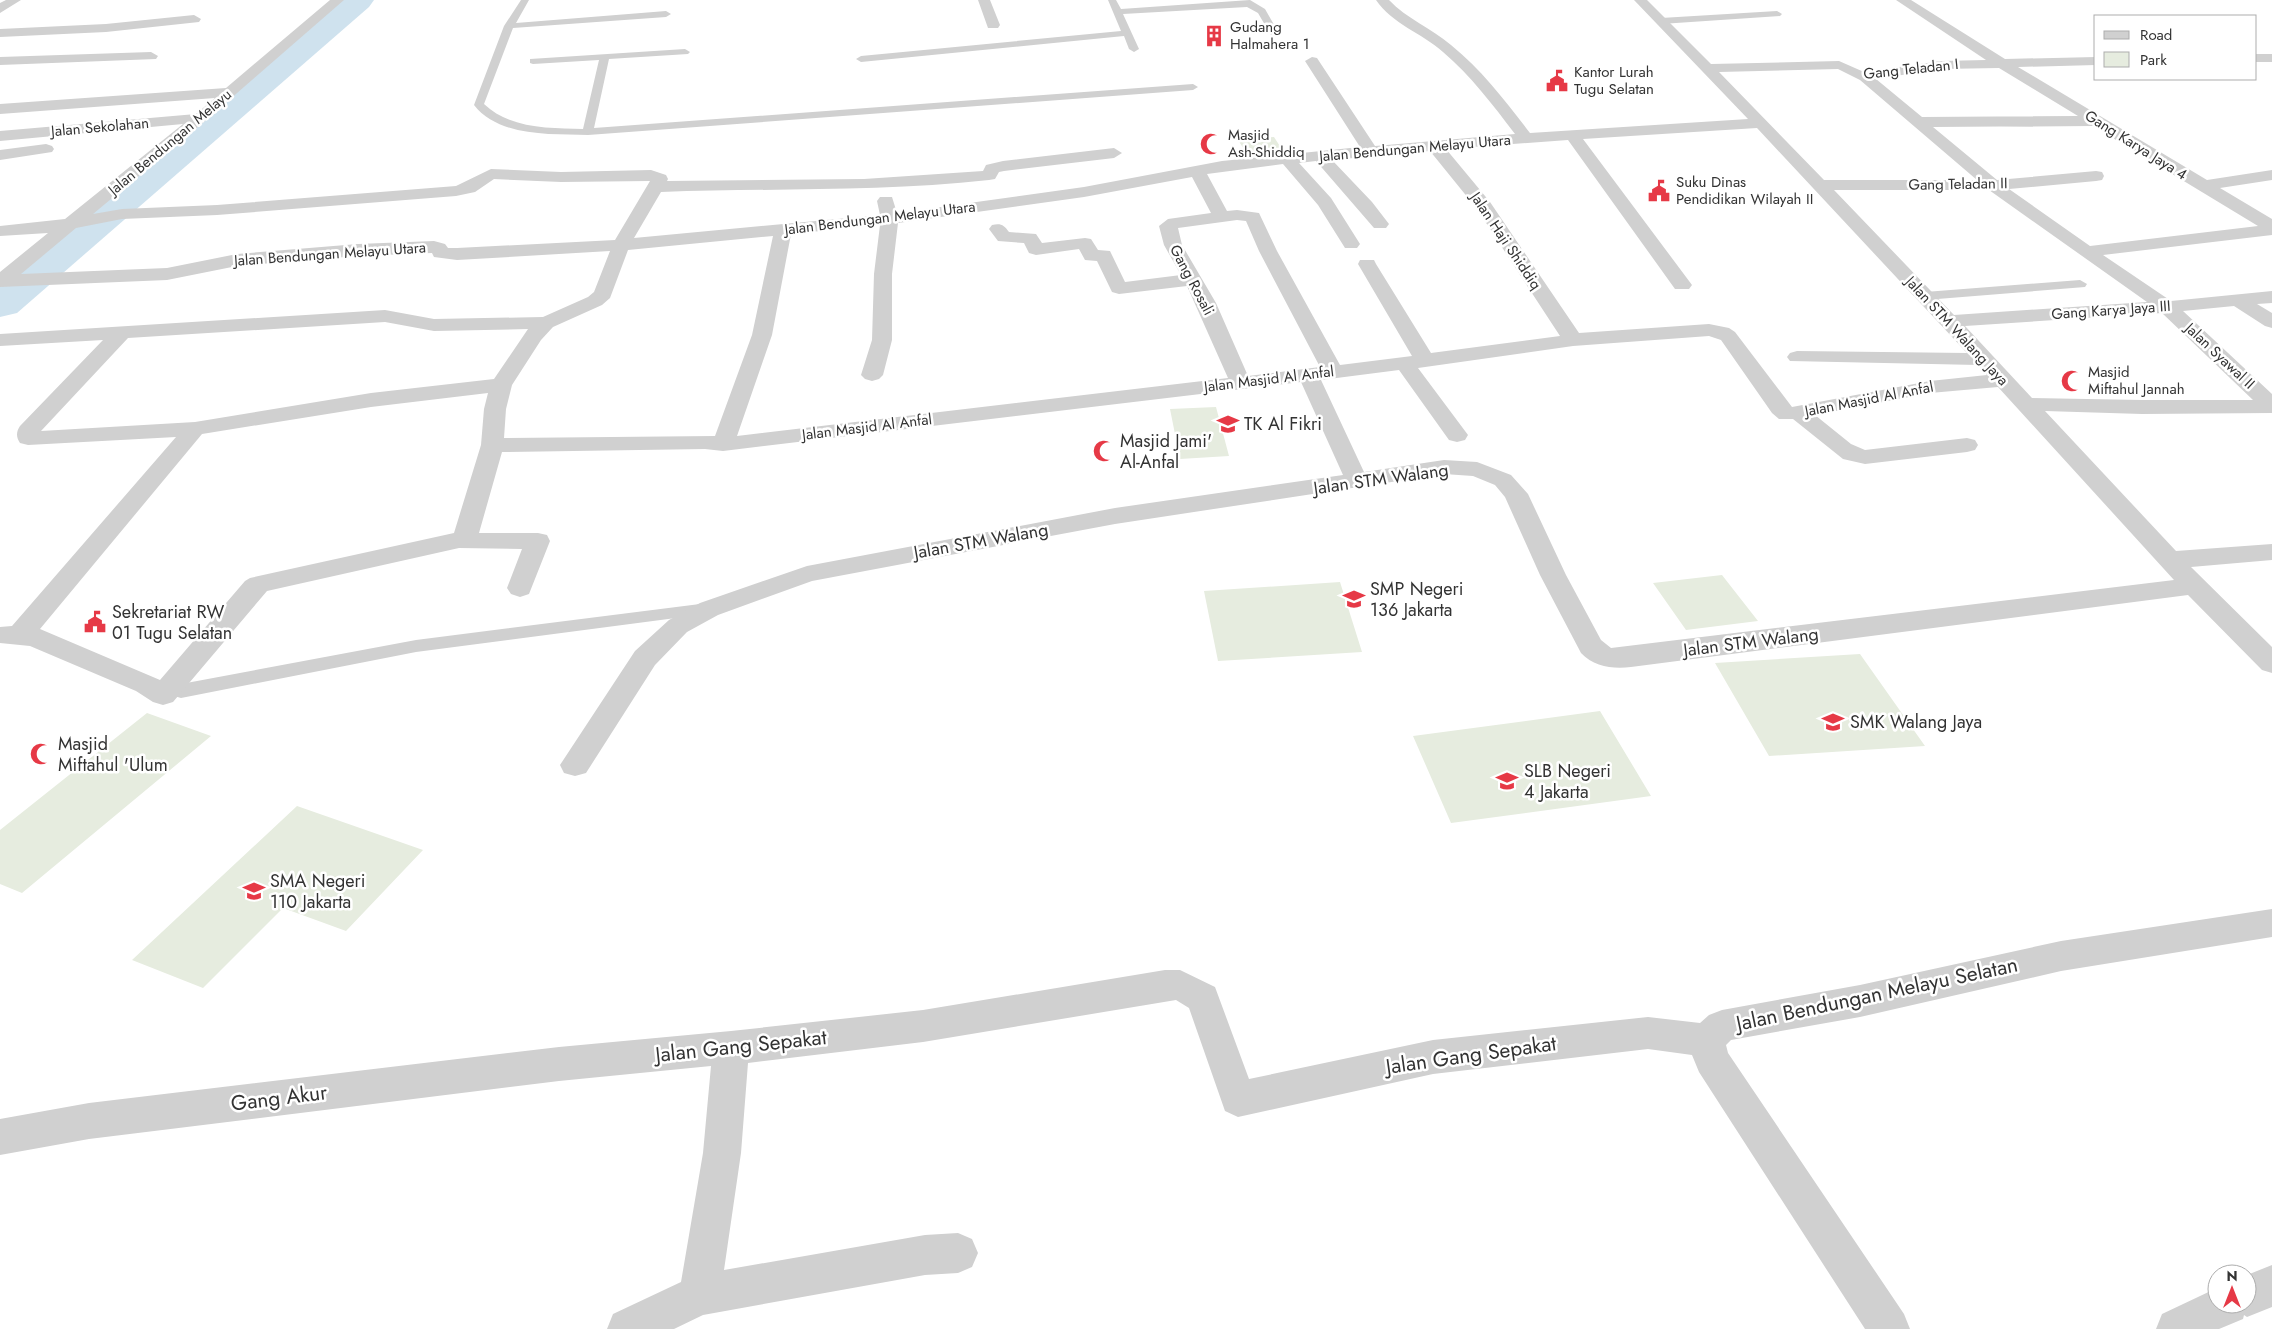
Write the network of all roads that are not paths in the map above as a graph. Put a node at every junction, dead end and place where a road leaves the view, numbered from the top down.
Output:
1 (15, 0) edge
2 (338, 0) edge
3 (524, 0) edge
4 (984, 0) edge
5 (1112, 0) edge
6 (1382, 0) edge
7 (1640, 0) edge
8 (1902, 0) edge
9 (1246, 2) edge
10 (0, 9) edge
11 (1118, 12) junction
12 (666, 14) dead end
13 (1777, 14) dead end
14 (194, 19) dead end
15 (1661, 21) junction
16 (993, 25) dead end
17 (509, 26) junction
18 (0, 33) edge
19 (1126, 33) junction
20 (1275, 35) dead end
21 (1134, 49) dead end
22 (685, 52) dead end
23 (151, 56) dead end
24 (605, 57) junction
25 (861, 58) dead end
26 (2257, 58) edge
27 (2272, 58) edge
28 (2094, 60) edge
29 (0, 61) edge
30 (533, 61) dead end
31 (1312, 61) dead end
32 (2000, 62) junction
33 (1705, 68) junction
34 (1864, 76) junction
35 (1193, 87) dead end
36 (230, 92) junction
37 (0, 109) edge
38 (200, 118) junction
39 (2099, 121) junction
40 (1919, 122) junction
41 (1761, 123) junction
42 (588, 132) junction
43 (1572, 135) junction
44 (0, 136) edge
45 (1526, 138) junction
46 (174, 140) junction
47 (146, 142) dead end
48 (1434, 145) junction
49 (58, 148) dead end
50 (1370, 151) junction
51 (1114, 152) dead end
52 (0, 155) edge
53 (1320, 156) junction
54 (1287, 159) junction
55 (1197, 171) junction
56 (2272, 175) edge
57 (2096, 176) dead end
58 (882, 184) junction
59 (1820, 185) junction
60 (1993, 185) junction
61 (2203, 186) junction
62 (656, 187) junction
63 (1222, 217) junction
64 (890, 219) junction
65 (77, 222) junction
66 (1380, 224) dead end
67 (2272, 228) edge
68 (998, 229) dead end
69 (784, 230) junction
70 (0, 231) edge
71 (1351, 244) dead end
72 (621, 245) junction
73 (2086, 252) junction
74 (1368, 264) dead end
75 (4, 280) edge
76 (1192, 280) junction
77 (2080, 284) dead end
78 (1682, 285) dead end
79 (1925, 296) junction
80 (2272, 297) edge
81 (2237, 300) junction
82 (2167, 307) junction
83 (1949, 321) junction
84 (2272, 322) edge
85 (546, 323) junction
86 (122, 332) junction
87 (0, 340) edge
88 (1572, 340) junction
89 (1797, 357) dead end
90 (1984, 359) junction
91 (1414, 360) junction
92 (1333, 372) junction
93 (872, 375) dead end
94 (1308, 375) junction
95 (2004, 380) junction
96 (1241, 382) junction
97 (501, 386) junction
98 (2025, 404) junction
99 (2272, 406) edge
100 (1799, 413) junction
101 (195, 429) junction
102 (1457, 435) dead end
103 (723, 444) junction
104 (492, 445) junction
105 (1967, 445) dead end
106 (1357, 481) junction
107 (462, 541) junction
108 (2272, 552) edge
109 (2170, 560) junction
110 (2194, 586) junction
111 (520, 588) dead end
112 (709, 609) junction
113 (9, 636) edge
114 (2272, 663) edge
115 (172, 693) junction
116 (575, 765) dead end
117 (2272, 923) edge
118 (1706, 1040) junction
119 (731, 1048) junction
120 (559, 1064) joint
121 (0, 1137) edge
122 (958, 1253) dead end
123 (2272, 1286) edge
124 (2257, 1292) edge
125 (700, 1295) junction
126 (2207, 1312) edge
127 (628, 1329) edge
128 (1889, 1329) edge
129 (2177, 1329) edge

1 - 10 street
2 - 36 street, Jalan Bendungan Melayu
3 - 17 lane
4 - 16 street
5 - 11 lane
6 - 45 street
7 - 15 street, Jalan STM Walang Jaya
8 - 32 street, Gang Karya Jaya 4
9 - 11 lane
9 - 20 lane
11 - 19 lane
12 - 17 lane
13 - 15 lane
14 - 18 street
15 - 33 street, Jalan STM Walang Jaya
17 - 42 lane
19 - 21 lane
19 - 25 lane
22 - 24 lane
23 - 29 street
24 - 30 lane
24 - 42 lane
26 - 27 street
28 - 32 street, Gang Teladan I
31 - 50 street
32 - 34 street, Gang Teladan I
32 - 39 street, Gang Karya Jaya 4
33 - 34 street, Gang Teladan I
33 - 41 street, Jalan STM Walang Jaya
34 - 40 street, Jalan Syawal II
35 - 42 lane
36 - 37 street
36 - 38 street, Jalan Bendungan Melayu
38 - 44 street, Jalan Sekolahan
38 - 46 street, Jalan Bendungan Melayu
39 - 40 street
39 - 61 street, Gang Karya Jaya 4
40 - 60 street, Jalan Syawal II
41 - 43 street, Jalan Bendungan Melayu Utara
41 - 59 street, Jalan STM Walang Jaya
43 - 45 street, Jalan Bendungan Melayu Utara
43 - 78 street
45 - 48 street, Jalan Bendungan Melayu Utara
46 - 47 street
46 - 65 street, Jalan Bendungan Melayu
48 - 50 street, Jalan Bendungan Melayu Utara
48 - 88 street, Jalan Haji Shiddiq
49 - 52 street
50 - 53 street, Jalan Bendungan Melayu Utara
51 - 58 street
53 - 54 street, Jalan Bendungan Melayu Utara
53 - 66 street
54 - 55 street, Jalan Bendungan Melayu Utara
54 - 71 street
55 - 63 street
55 - 64 street, Jalan Bendungan Melayu Utara
56 - 61 street
57 - 60 street, Gang Teladan II
58 - 62 street
58 - 64 street
59 - 60 street, Gang Teladan II
59 - 79 street, Jalan STM Walang Jaya
60 - 73 street, Jalan Syawal II
61 - 67 street, Gang Karya Jaya 4
62 - 65 street
62 - 72 street
63 - 76 street, Gang Rosali
63 - 92 street
64 - 69 street, Jalan Bendungan Melayu Utara
64 - 93 street
65 - 70 street
65 - 75 street, Jalan Bendungan Melayu
67 - 73 street
68 - 76 street
69 - 72 street, Jalan Bendungan Melayu Utara
69 - 103 street
72 - 75 street, Jalan Bendungan Melayu Utara
72 - 85 street
73 - 82 street, Jalan Syawal II
74 - 91 street
76 - 96 street, Gang Rosali
77 - 79 lane
79 - 83 street, Jalan STM Walang Jaya
80 - 81 street, Gang Karya Jaya III
81 - 82 street, Gang Karya Jaya III
81 - 84 street
82 - 83 street, Gang Karya Jaya III
82 - 99 street, Jalan Syawal II
83 - 90 street, Jalan STM Walang Jaya
85 - 86 street
85 - 97 street
86 - 87 street
86 - 101 street
88 - 91 street, Jalan Masjid Al Anfal
88 - 100 street, Jalan Masjid Al Anfal
89 - 90 street
90 - 95 street, Jalan STM Walang Jaya
91 - 92 street, Jalan Masjid Al Anfal
91 - 102 street
92 - 94 street, Jalan Masjid Al Anfal
94 - 96 street, Jalan Masjid Al Anfal
94 - 106 street
95 - 98 street, Jalan STM Walang Jaya
95 - 100 street, Jalan Masjid Al Anfal
96 - 103 street, Jalan Masjid Al Anfal
97 - 101 street
97 - 104 street
98 - 99 street
98 - 109 street, Jalan STM Walang Jaya
100 - 105 street
101 - 113 street
103 - 104 street, Jalan Masjid Al Anfal
104 - 107 street
106 - 110 street, Jalan STM Walang
106 - 112 street, Jalan STM Walang
107 - 111 street
107 - 115 street
108 - 109 street
109 - 110 street, Jalan STM Walang Jaya
110 - 114 street, Jalan STM Walang Jaya
112 - 115 lane
112 - 116 street, Jalan STM Walang
113 - 115 street
117 - 118 street, Jalan Bendungan Melayu Selatan
118 - 119 street, Jalan Gang Sepakat
118 - 128 street
119 - 120 street, Jalan Gang Sepakat
119 - 125 street
120 - 121 street, Gang Akur
122 - 125 street
123 - 124 street
125 - 127 street
126 - 129 street

